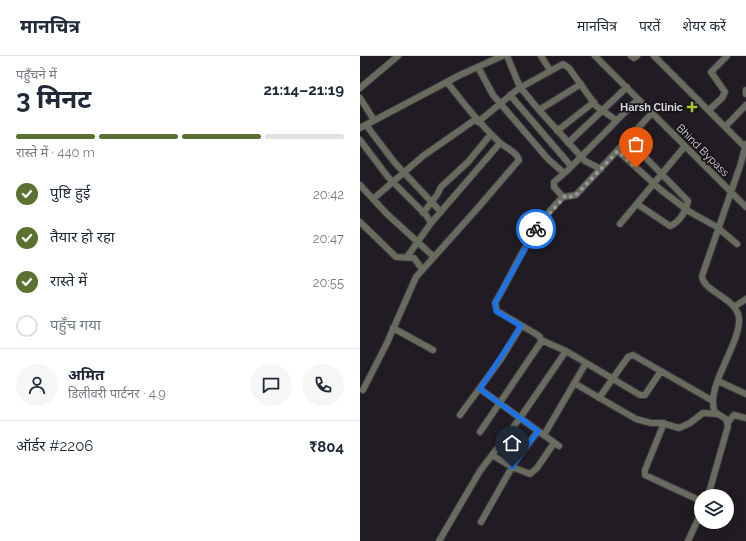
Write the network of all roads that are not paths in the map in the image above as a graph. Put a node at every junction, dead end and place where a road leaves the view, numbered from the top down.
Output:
1 (398, 56) edge
2 (502, 56) edge
3 (507, 56) edge
4 (540, 56) edge
5 (595, 56) edge
6 (630, 56) edge
7 (637, 56) edge
8 (654, 56) edge
9 (727, 56) edge
10 (478, 67) junction
11 (550, 70) junction
12 (447, 82) junction
13 (581, 84) junction
14 (520, 87) junction
15 (627, 87) junction
16 (360, 88) edge
17 (746, 90) edge
18 (746, 94) edge
19 (510, 95) junction
20 (360, 98) edge
21 (638, 99) junction
22 (594, 102) junction
23 (501, 104) junction
24 (746, 105) edge
25 (539, 110) junction
26 (709, 110) junction
27 (602, 111) junction
28 (652, 114) junction
29 (374, 120) junction
30 (477, 120) junction
31 (616, 120) junction
32 (363, 126) edge
33 (725, 127) junction
34 (557, 131) junction
35 (490, 134) junction
36 (360, 140) edge
37 (626, 142) junction
38 (500, 143) junction
39 (568, 143) junction
40 (684, 146) junction
41 (745, 146) edge
42 (618, 151) junction
43 (580, 156) junction
44 (571, 166) junction
45 (743, 167) edge
46 (601, 169) junction
47 (404, 172) junction
48 (564, 173) junction
49 (661, 174) junction
50 (392, 183) junction
51 (653, 184) junction
52 (360, 185) edge
53 (730, 191) junction
54 (563, 197) junction
55 (373, 199) junction
56 (432, 203) junction
57 (636, 204) junction
58 (745, 205) edge
59 (686, 209) junction
60 (441, 212) junction
61 (423, 213) junction
62 (360, 222) edge
63 (431, 223) junction
64 (620, 224) dead end
65 (717, 228) junction
66 (418, 242) junction
67 (737, 244) dead end
68 (407, 257) junction
69 (434, 257) junction
70 (422, 269) junction
71 (746, 298) edge
72 (734, 307) junction
73 (521, 326) junction
74 (394, 328) junction
75 (541, 340) junction
76 (433, 350) dead end
77 (566, 351) junction
78 (586, 363) junction
79 (662, 370) junction
80 (612, 379) junction
81 (718, 381) junction
82 (574, 383) junction
83 (480, 389) junction
84 (363, 390) dead end
85 (746, 394) edge
86 (599, 398) junction
87 (713, 401) junction
88 (500, 403) junction
89 (717, 414) junction
90 (460, 415) dead end
91 (520, 418) junction
92 (746, 418) edge
93 (728, 422) junction
94 (664, 423) junction
95 (538, 431) junction
96 (480, 432) dead end
97 (544, 435) junction
98 (492, 455) junction
99 (512, 467) junction
100 (710, 489) edge
101 (694, 498) edge
102 (481, 522) dead end
103 (694, 528) edge
104 (439, 541) edge
105 (688, 541) edge

1 - 16 street
2 - 10 street
3 - 14 street
4 - 11 street
5 - 15 street, Bhind Bypass
6 - 7 street
8 - 26 street
9 - 26 street
10 - 12 street
10 - 23 street
11 - 13 street
11 - 14 street
12 - 29 street
12 - 30 street
13 - 22 street
13 - 25 street
14 - 19 street
14 - 25 street
15 - 21 street, Bhind Bypass
15 - 27 street
17 - 18 street
19 - 23 street
19 - 44 street
20 - 29 street
21 - 28 street, Bhind Bypass
21 - 31 street
22 - 27 street
22 - 34 street
23 - 30 street
23 - 48 street
24 - 33 street
25 - 34 street
26 - 33 street
27 - 31 street
27 - 39 street
28 - 37 street
28 - 40 street, Bhind Bypass
29 - 32 street
30 - 35 street
30 - 47 street
31 - 43 street
32 - 47 street
33 - 41 street
34 - 39 street
35 - 38 street
35 - 56 street
36 - 50 street
37 - 42 street
37 - 49 street
38 - 60 street
38 - 69 street
39 - 43 street
40 - 49 street
40 - 53 street, Bhind Bypass
41 - 45 street
42 - 46 street
42 - 51 street
43 - 44 street
43 - 46 street
44 - 48 street
45 - 53 street
46 - 54 street
47 - 50 street
47 - 56 street
48 - 54 street
49 - 51 street
49 - 59 street
50 - 55 street
50 - 61 street
51 - 57 street
51 - 59 street
52 - 55 street
53 - 58 street, Bhind Bypass
53 - 65 street
54 - 73 street
55 - 66 street
56 - 60 street
56 - 61 street
57 - 59 street
57 - 64 street
59 - 65 street
60 - 63 street
61 - 63 street
62 - 68 street
63 - 66 street
65 - 67 street
65 - 72 street
66 - 68 street
66 - 69 street
68 - 70 street
69 - 70 street
70 - 74 street
71 - 72 street
72 - 81 street
73 - 75 street
73 - 83 street
74 - 76 street
74 - 84 street
75 - 77 street
75 - 88 street
77 - 78 street
77 - 91 street
78 - 80 street
78 - 82 street
79 - 80 street
79 - 80 street
79 - 87 street
80 - 86 street
81 - 85 street
81 - 87 street
82 - 86 street
82 - 97 street
83 - 88 street
83 - 90 street
86 - 94 street
87 - 89 street
88 - 91 street
88 - 96 street
89 - 93 street
89 - 94 street
91 - 95 street
91 - 98 street
92 - 93 street
93 - 100 street
94 - 101 street
95 - 97 street
95 - 99 street
97 - 99 street
98 - 99 street
98 - 104 street
99 - 102 street
103 - 105 street

